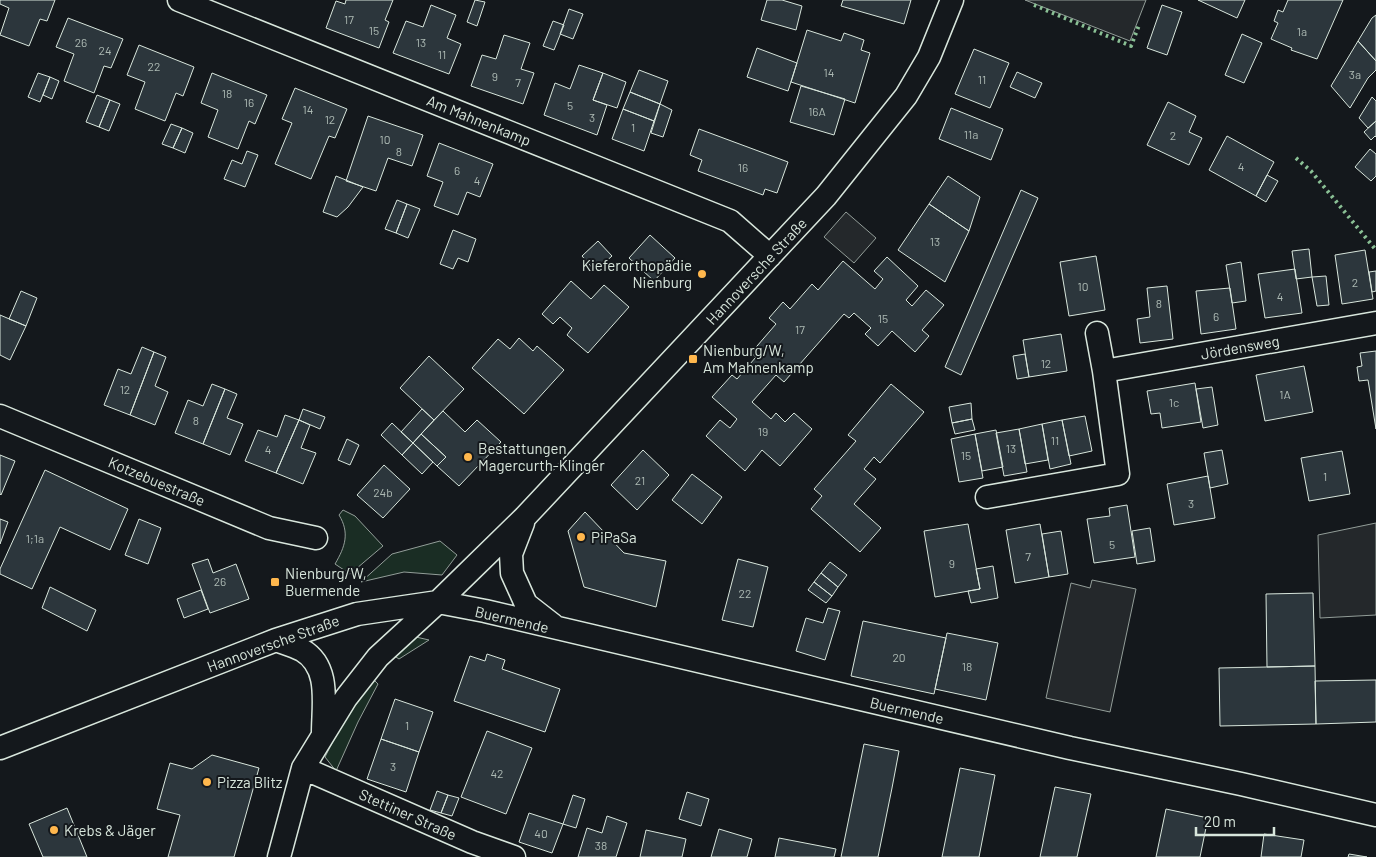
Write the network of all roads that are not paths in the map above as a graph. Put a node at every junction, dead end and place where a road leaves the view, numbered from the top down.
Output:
1 (179, 0) edge
2 (952, 0) edge
3 (770, 256) junction
4 (1376, 323) edge
5 (1097, 332) dead end
6 (1104, 371) junction
7 (0, 416) edge
8 (987, 497) dead end
9 (525, 517) junction
10 (316, 538) dead end
11 (438, 602) junction
12 (558, 630) junction
13 (276, 640) junction
14 (323, 733) junction
15 (0, 748) edge
16 (303, 768) junction
17 (1376, 815) edge
18 (279, 857) edge
19 (514, 857) edge

1 - 3 street, Am Mahnenkamp
2 - 3 street, Hannoversche Straße
3 - 9 street, Hannoversche Straße
4 - 6 street, Jördensweg
5 - 6 street
6 - 8 street
7 - 10 street, Kotzebuestraße
9 - 11 street, Hannoversche Straße
9 - 12 street, Hannoversche Straße
11 - 12 street, Buermende
11 - 13 street, Hannoversche Straße
11 - 14 street
12 - 17 street, Buermende
13 - 14 street
13 - 15 street, Hannoversche Straße
14 - 16 street
16 - 18 street
16 - 19 street, Stettiner Straße

